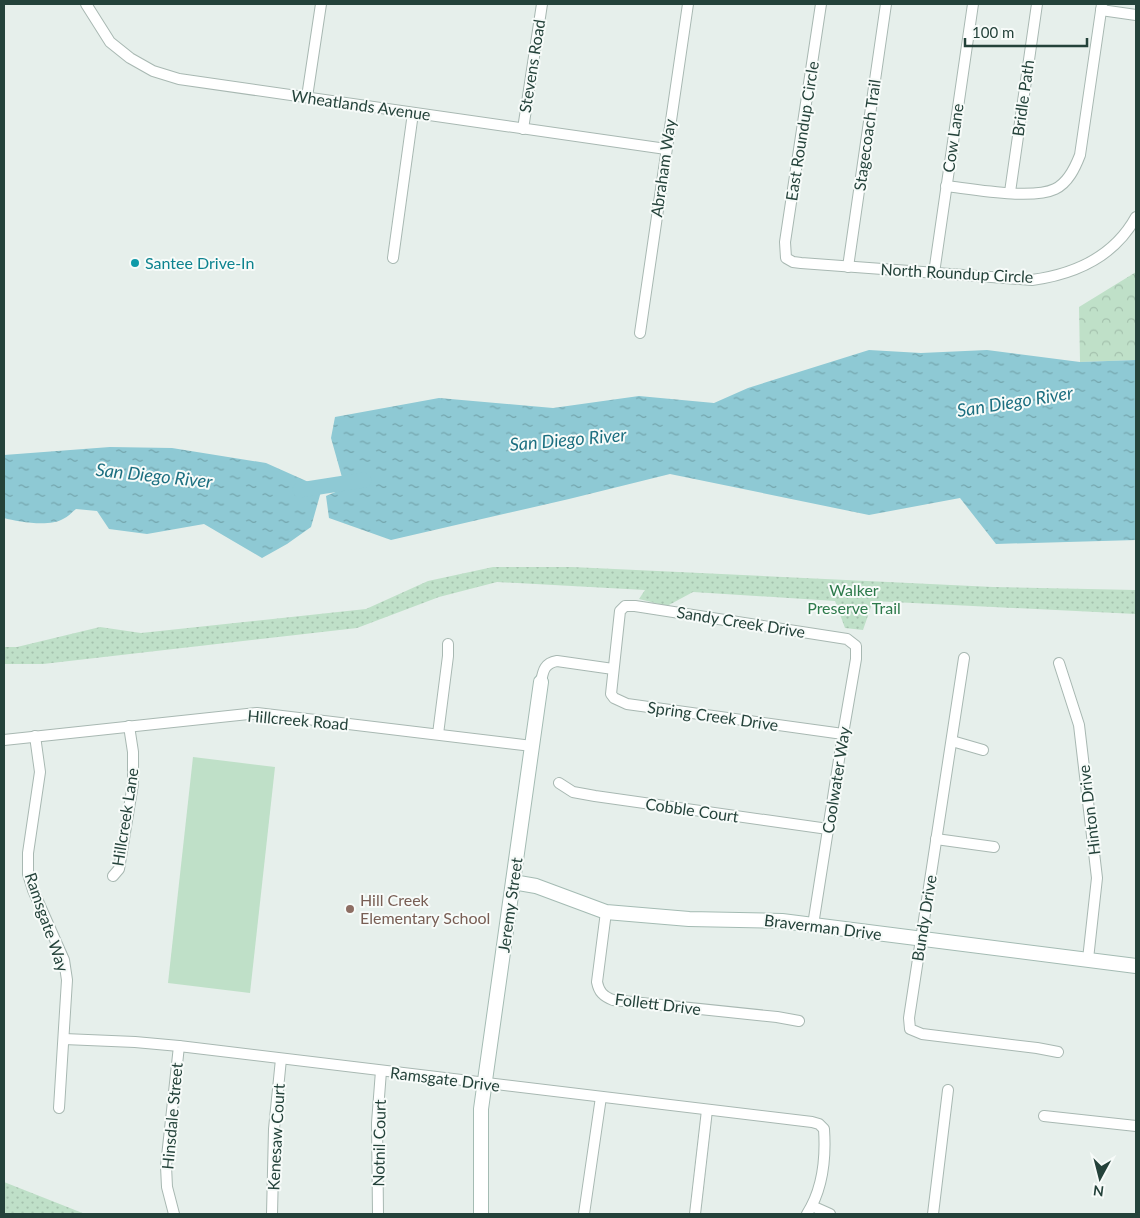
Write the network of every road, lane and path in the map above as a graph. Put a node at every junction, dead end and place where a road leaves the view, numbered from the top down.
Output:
1 (86, 4) edge
2 (321, 4) edge
3 (542, 4) edge
4 (688, 4) edge
5 (821, 4) edge
6 (886, 4) edge
7 (973, 4) edge
8 (1037, 4) edge
9 (1101, 7) edge
10 (1136, 15) edge
11 (307, 97) junction
12 (413, 113) junction
13 (522, 129) junction
14 (666, 149) junction
15 (946, 186) junction
16 (1010, 192) junction
17 (1136, 217) edge
18 (393, 258) dead end
19 (786, 258) joint
20 (848, 267) junction
21 (934, 273) junction
22 (640, 333) dead end
23 (847, 639) joint
24 (448, 644) dead end
25 (964, 658) dead end
26 (1058, 663) dead end
27 (613, 669) junction
28 (541, 682) joint
29 (129, 726) junction
30 (438, 734) junction
31 (843, 734) junction
32 (36, 736) junction
33 (4, 740) edge
34 (952, 741) junction
35 (532, 746) junction
36 (983, 750) dead end
37 (559, 783) dead end
38 (828, 829) junction
39 (936, 839) junction
40 (994, 847) dead end
41 (112, 876) dead end
42 (513, 882) junction
43 (606, 912) junction
44 (813, 925) junction
45 (920, 938) junction
46 (1088, 959) junction
47 (1136, 966) edge
48 (799, 1021) dead end
49 (64, 1039) junction
50 (179, 1046) junction
51 (1058, 1052) dead end
52 (281, 1059) junction
53 (381, 1071) junction
54 (484, 1083) junction
55 (948, 1090) dead end
56 (601, 1097) junction
57 (59, 1108) dead end
58 (707, 1110) junction
59 (1044, 1116) dead end
60 (1136, 1126) edge
61 (810, 1210) edge
62 (174, 1214) edge
63 (272, 1214) edge
64 (378, 1214) edge
65 (481, 1214) edge
66 (584, 1214) edge
67 (695, 1214) edge
68 (830, 1214) edge
69 (933, 1214) edge

1 - 11 street, Wheatlands Avenue
2 - 11 street
3 - 13 street, Stevens Road
4 - 14 street, Abraham Way
5 - 19 street, East Roundup Circle
6 - 20 street, Stagecoach Trail
7 - 15 street, Cow Lane
8 - 16 street, Bridle Path
9 - 10 street
9 - 16 street
11 - 12 street, Wheatlands Avenue
12 - 13 street, Wheatlands Avenue
12 - 18 street
13 - 14 street, Wheatlands Avenue
14 - 22 street, Abraham Way
15 - 16 street
15 - 21 street, Cow Lane
17 - 21 street, North Roundup Circle
19 - 20 street, North Roundup Circle
20 - 21 street, North Roundup Circle
23 - 27 street, Sandy Creek Drive
23 - 31 street, Coolwater Way
24 - 30 street
25 - 34 street, Bundy Drive
26 - 46 street, Hinton Drive
27 - 28 street, Jeremy Street
27 - 31 street, Spring Creek Drive
28 - 35 street, Jeremy Street
29 - 30 street, Hillcreek Road
29 - 32 street, Hillcreek Road
29 - 41 street, Hillcreek Lane
30 - 35 street, Hillcreek Road
31 - 38 street, Coolwater Way
32 - 33 street, Hillcreek Road
32 - 49 street, Ramsgate Way
34 - 36 street
34 - 39 street, Bundy Drive
35 - 42 street, Jeremy Street
37 - 38 street, Cobble Court
38 - 44 street, Coolwater Way
39 - 40 street
39 - 45 street, Bundy Drive
42 - 43 street, Braverman Drive
42 - 54 street, Jeremy Street
43 - 44 street, Braverman Drive
43 - 48 street, Follett Drive
44 - 45 street, Braverman Drive
45 - 46 street, Braverman Drive
45 - 51 street, Bundy Drive
46 - 47 street, Braverman Drive
49 - 50 street, Ramsgate Drive
49 - 57 street, Ramsgate Way
50 - 52 street, Ramsgate Drive
50 - 62 street, Hinsdale Street
52 - 53 street, Ramsgate Drive
52 - 63 street, Kenesaw Court
53 - 54 street, Ramsgate Drive
53 - 64 street, Notnil Court
54 - 56 street, Ramsgate Drive
54 - 65 street, Jeremy Street
55 - 69 street
56 - 58 street, Ramsgate Drive
56 - 66 street
58 - 61 street, Ramsgate Drive
58 - 67 street
59 - 60 street
61 - 68 street

